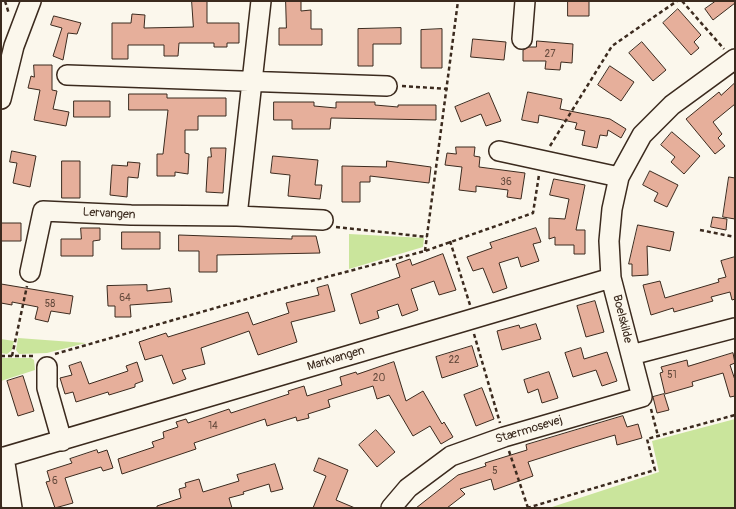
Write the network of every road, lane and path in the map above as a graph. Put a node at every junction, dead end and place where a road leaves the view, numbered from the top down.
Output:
1 (30, 1) edge
2 (261, 1) edge
3 (458, 1) edge
4 (525, 1) edge
5 (678, 1) edge
6 (682, 1) edge
7 (522, 40) dead end
8 (734, 60) edge
9 (67, 75) dead end
10 (252, 81) junction
11 (387, 86) joint
12 (3, 87) edge
13 (448, 88) junction
14 (499, 151) dead end
15 (541, 160) junction
16 (619, 177) junction
17 (237, 216) junction
18 (323, 220) joint
19 (700, 230) dead end
20 (427, 237) junction
21 (735, 237) edge
22 (450, 241) junction
23 (425, 251) junction
24 (30, 272) joint
25 (611, 278) junction
26 (473, 326) junction
27 (735, 328) edge
28 (631, 355) junction
29 (1, 356) edge
30 (12, 356) junction
31 (45, 359) junction
32 (642, 397) junction
33 (735, 415) edge
34 (502, 430) junction
35 (658, 436) junction
36 (62, 441) junction
37 (2, 457) edge
38 (12, 508) edge
39 (391, 508) edge
40 (527, 508) edge

1 - 12 street
2 - 10 street
3 - 13 path
4 - 7 street
5 - 15 path
6 - 8 path
8 - 16 street, Boelskilde
9 - 10 street
10 - 11 street
10 - 17 street
11 - 13 path
13 - 20 path
14 - 15 street
15 - 16 street
15 - 22 path
16 - 25 street, Boelskilde
17 - 18 street, Lervangen
17 - 24 street, Lervangen
18 - 20 path
19 - 21 path
20 - 23 path
22 - 23 path
22 - 26 path
23 - 31 path
24 - 30 path
25 - 26 street, Markvangen
25 - 28 street, Boelskilde
26 - 34 path
26 - 36 street, Markvangen
27 - 28 street, Boelskilde
28 - 32 street
29 - 30 path
30 - 31 path
31 - 36 street
32 - 34 street, Stærmosevej
32 - 35 path
33 - 35 path
34 - 39 street, Stærmosevej
34 - 40 path
35 - 40 path
36 - 37 street, Markvangen
37 - 38 street

